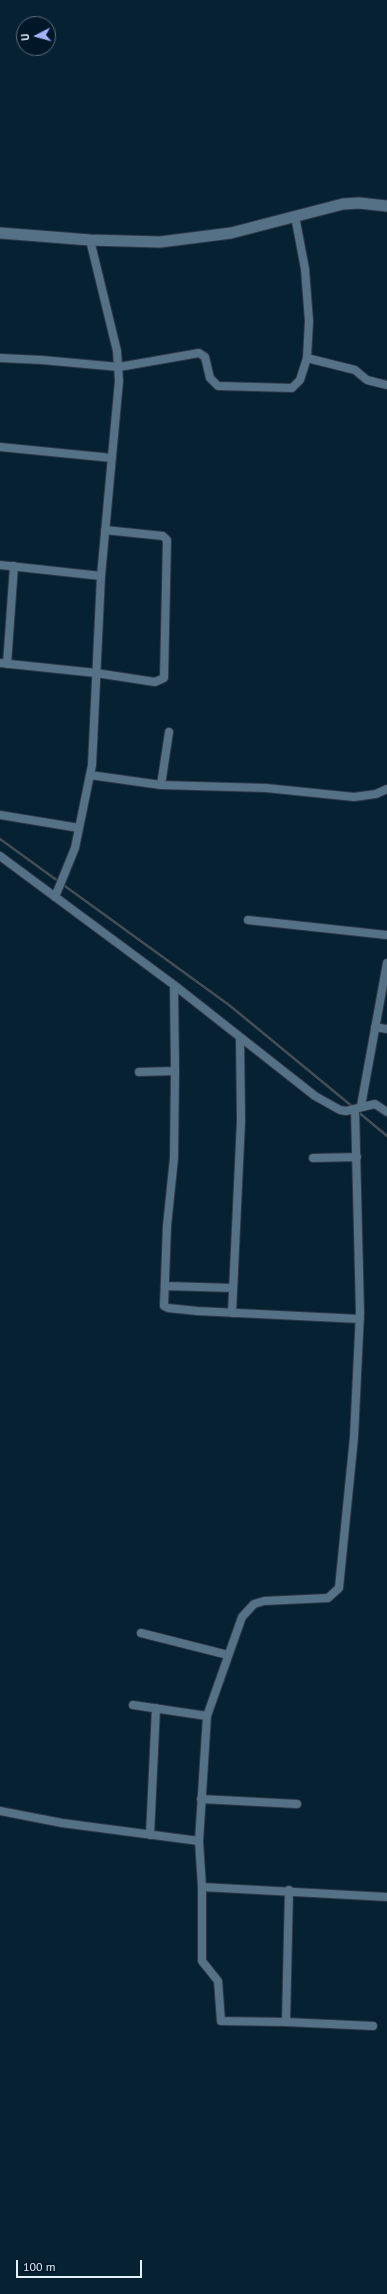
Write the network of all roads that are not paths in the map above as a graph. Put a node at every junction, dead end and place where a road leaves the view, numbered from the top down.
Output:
1 (387, 206) edge
2 (295, 216) junction
3 (0, 233) edge
4 (90, 240) junction
5 (0, 358) edge
6 (307, 358) junction
7 (119, 367) junction
8 (387, 385) edge
9 (0, 447) edge
10 (112, 458) junction
11 (105, 530) junction
12 (0, 565) edge
13 (14, 566) junction
14 (101, 576) junction
15 (4, 663) edge
16 (96, 673) junction
17 (169, 732) dead end
18 (90, 775) junction
19 (161, 785) junction
20 (387, 789) edge
21 (0, 815) edge
22 (79, 828) junction
23 (0, 856) edge
24 (55, 897) junction
25 (248, 920) dead end
26 (387, 935) edge
27 (387, 963) edge
28 (174, 985) junction
29 (375, 1027) junction
30 (387, 1029) edge
31 (240, 1038) junction
32 (176, 1071) junction
33 (139, 1072) dead end
34 (358, 1108) junction
35 (387, 1112) edge
36 (357, 1157) junction
37 (313, 1158) dead end
38 (165, 1286) junction
39 (233, 1288) junction
40 (232, 1313) junction
41 (360, 1319) junction
42 (141, 1633) dead end
43 (228, 1655) junction
44 (133, 1705) dead end
45 (156, 1708) junction
46 (207, 1716) junction
47 (201, 1799) junction
48 (297, 1804) dead end
49 (0, 1811) edge
50 (150, 1835) junction
51 (199, 1841) junction
52 (202, 1886) junction
53 (289, 1890) junction
54 (387, 1897) edge
55 (286, 2022) junction
56 (373, 2026) dead end

1 - 2 main road
2 - 4 main road
2 - 6 street
3 - 4 main road
4 - 7 street
5 - 7 street
6 - 7 street
6 - 8 street
7 - 10 street
9 - 10 street
10 - 11 street
11 - 14 street
11 - 16 street
12 - 13 street
13 - 14 street
13 - 15 street
14 - 16 street
15 - 16 street
16 - 18 street
17 - 19 street
18 - 19 street
18 - 22 street
19 - 20 street
21 - 22 street
22 - 24 street
23 - 24 street
24 - 28 street
25 - 26 street
27 - 29 street
28 - 31 street
28 - 32 street
29 - 30 street
29 - 34 street
31 - 34 street
31 - 39 street
32 - 33 street
32 - 38 street
34 - 35 street
34 - 36 street
36 - 37 street
36 - 41 street
38 - 39 street
38 - 40 street
39 - 40 street
40 - 41 street
41 - 43 street
42 - 43 street
43 - 46 street
44 - 45 street
45 - 46 street
45 - 50 street
46 - 47 street
47 - 48 street
47 - 51 street
49 - 50 street
50 - 51 street
51 - 52 street
52 - 53 street
52 - 55 street
53 - 54 street
53 - 55 street
55 - 56 street

